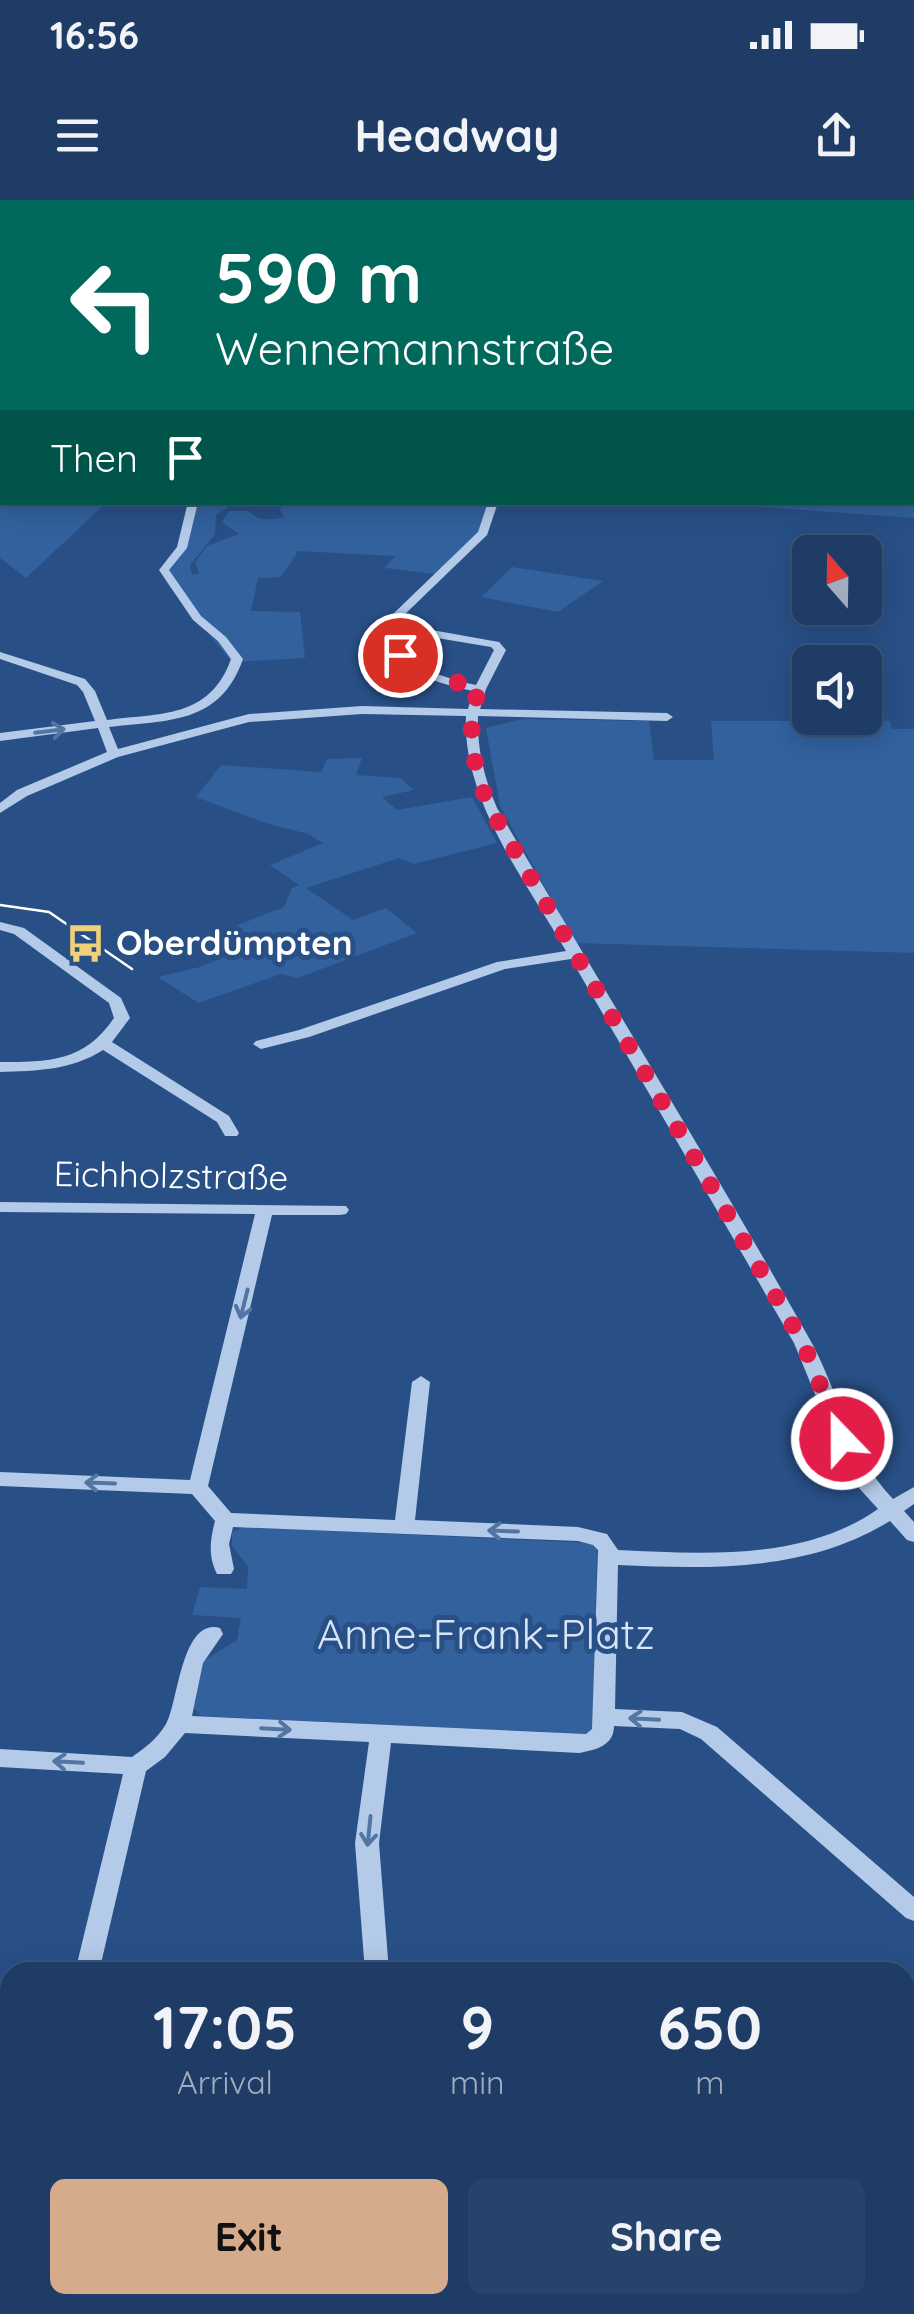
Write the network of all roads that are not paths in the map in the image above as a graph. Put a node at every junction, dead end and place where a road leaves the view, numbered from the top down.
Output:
1 (192, 505) edge
2 (492, 505) edge
3 (392, 627) junction
4 (0, 655) edge
5 (480, 689) junction
6 (470, 714) junction
7 (667, 716) dead end
8 (101, 726) junction
9 (0, 737) edge
10 (114, 754) junction
11 (0, 809) edge
12 (0, 926) edge
13 (572, 954) junction
14 (105, 1044) junction
15 (260, 1044) dead end
16 (0, 1068) edge
17 (232, 1132) dead end
18 (0, 1207) edge
19 (265, 1209) junction
20 (340, 1210) dead end
21 (420, 1382) dead end
22 (0, 1479) edge
23 (198, 1487) junction
24 (914, 1494) edge
25 (892, 1512) junction
26 (225, 1520) junction
27 (404, 1527) junction
28 (914, 1534) edge
29 (608, 1558) junction
30 (224, 1569) dead end
31 (212, 1634) dead end
32 (606, 1717) junction
33 (179, 1724) junction
34 (381, 1734) junction
35 (0, 1758) edge
36 (136, 1766) junction
37 (914, 1910) edge
38 (89, 1962) edge
39 (376, 1962) edge

1 - 8 street
2 - 3 street
3 - 5 street
3 - 5 street
4 - 8 street
5 - 6 street
6 - 7 street
6 - 10 street
6 - 13 street
9 -> 8 street
8 - 10 street
10 - 11 street
12 - 14 street
13 - 15 street
13 - 25 street
14 - 16 street
14 - 17 street
18 - 19 street, Eichholzstraße
19 - 20 street, Eichholzstraße
19 -> 23 street
21 - 27 street
23 -> 22 street
23 - 26 street
24 - 25 street
25 - 28 street
25 - 29 street
26 - 27 street
26 - 30 street
29 -> 27 street
29 - 32 street
31 - 33 street
32 - 34 street
37 -> 32 street
33 -> 34 street
33 - 36 street
34 -> 39 street
36 -> 35 street
36 - 38 street

